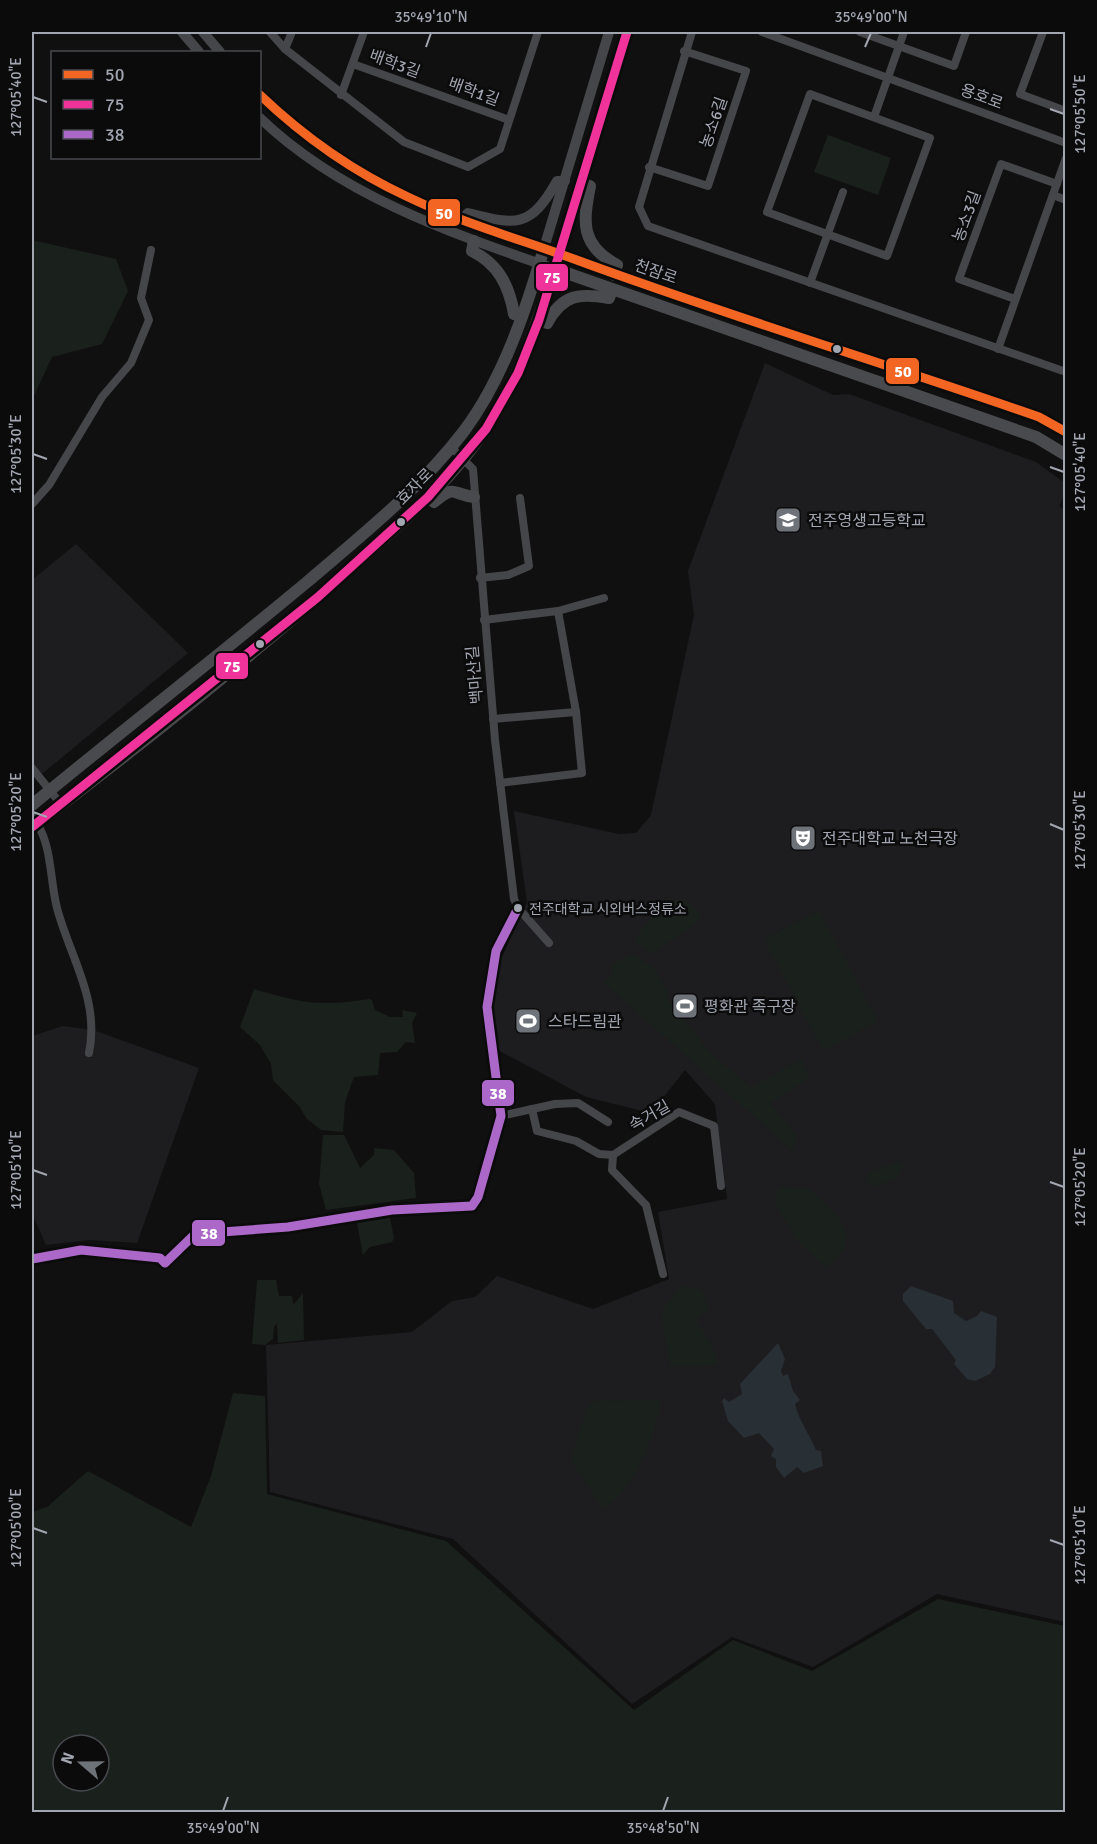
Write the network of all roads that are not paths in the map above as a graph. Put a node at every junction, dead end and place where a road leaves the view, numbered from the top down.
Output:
1 (182, 32) edge
2 (203, 32) edge
3 (270, 32) edge
4 (292, 32) edge
5 (364, 32) edge
6 (538, 32) edge
7 (609, 32) edge
8 (627, 32) edge
9 (692, 32) edge
10 (762, 32) edge
11 (860, 32) edge
12 (904, 32) edge
13 (966, 32) edge
14 (1043, 32) edge
15 (899, 46) junction
16 (285, 49) junction
17 (198, 51) edge
18 (219, 51) edge
19 (684, 51) junction
20 (352, 63) junction
21 (888, 78) junction
22 (428, 91) joint
23 (341, 95) junction
24 (261, 96) edge
25 (1065, 111) edge
26 (874, 117) junction
27 (261, 119) edge
28 (509, 120) junction
29 (1065, 143) edge
30 (1065, 158) edge
31 (649, 167) junction
32 (565, 181) junction
33 (580, 184) junction
34 (1057, 184) junction
35 (843, 192) dead end
36 (1053, 195) junction
37 (1065, 200) edge
38 (461, 220) junction
39 (828, 234) junction
40 (474, 241) junction
41 (544, 248) junction
42 (151, 250) dead end
43 (560, 254) junction
44 (539, 264) junction
45 (555, 269) junction
46 (614, 275) junction
47 (810, 283) junction
48 (612, 290) junction
49 (1015, 299) junction
50 (520, 316) junction
51 (539, 320) junction
52 (998, 349) junction
53 (1065, 372) edge
54 (1065, 432) edge
55 (451, 447) junction
56 (1065, 455) edge
57 (463, 459) junction
58 (428, 496) junction
59 (474, 497) junction
60 (520, 498) dead end
61 (32, 504) edge
62 (480, 578) junction
63 (604, 598) dead end
64 (558, 611) junction
65 (484, 620) junction
66 (576, 712) junction
67 (493, 719) junction
68 (32, 768) edge
69 (500, 783) junction
70 (50, 790) junction
71 (60, 803) junction
72 (32, 805) edge
73 (33, 822) edge
74 (518, 908) junction
75 (549, 943) dead end
76 (89, 1053) dead end
77 (532, 1109) junction
78 (501, 1116) junction
79 (608, 1122) dead end
80 (613, 1155) junction
81 (721, 1186) dead end
82 (32, 1259) edge
83 (663, 1274) dead end

1 - 17 street
2 - 18 street
3 - 16 street
4 - 16 street
5 - 20 street, 배학3길
6 - 28 street, 배학1길
7 - 32 street, 효자로
8 - 33 street, 효자로
9 - 19 street
10 - 21 street, 용호로
11 - 15 street
12 - 15 street
13 - 15 street
14 - 25 street
15 - 21 street
16 - 23 street
19 - 31 street
19 - 31 street, 농소6길
20 - 22 street, 배학3길
20 - 23 street, 배학3길
21 - 26 street
21 - 29 street, 용호로
22 - 28 street, 배학1길
23 - 28 street, 배학1길
24 - 38 street, 천잠로
26 - 39 street
26 - 39 street
27 - 40 street, 천잠로
30 - 34 street
31 - 47 street
32 - 38 street
32 - 41 street, 효자로
33 - 43 street, 효자로
33 - 46 main road
34 - 36 street
34 - 49 street, 농소3길
35 - 39 street
36 - 37 street
36 - 49 street
38 - 41 street, 천잠로
39 - 47 street
40 - 44 street, 천잠로
40 - 50 main road
41 - 43 main road, 천잠로
41 - 44 main road, 효자로
42 - 61 street
43 - 45 street, 효자로
43 - 46 main road, 천잠로
44 - 45 street, 천잠로
44 - 50 main road, 효자로
45 - 48 main road, 천잠로
45 - 51 main road, 효자로
46 - 54 main road, 천잠로
47 - 52 street
48 - 51 main road
48 - 56 main road, 천잠로
49 - 52 street
50 - 55 main road, 효자로
51 - 57 main road, 효자로
52 - 53 street
55 - 57 street, 백마산길
55 - 70 main road, 효자로
57 - 58 main road, 효자로
57 - 59 street, 백마산길
58 - 59 main road
58 - 71 main road, 효자로
59 - 62 street, 백마산길
60 - 62 street
62 - 65 street, 백마산길
63 - 64 street
64 - 65 street
64 - 66 street
65 - 67 street, 백마산길
66 - 67 street
66 - 69 street
67 - 69 street, 백마산길
68 - 70 street
69 - 74 street, 백마산길
70 - 71 street
70 - 72 main road, 효자로
71 - 73 main road, 효자로
73 - 76 street
74 - 75 street, 백마산길
74 - 78 street
77 - 78 street, 속거길
77 - 79 street, 속거길
77 - 80 street
78 - 82 street
80 - 81 street, 속거길
80 - 83 street

